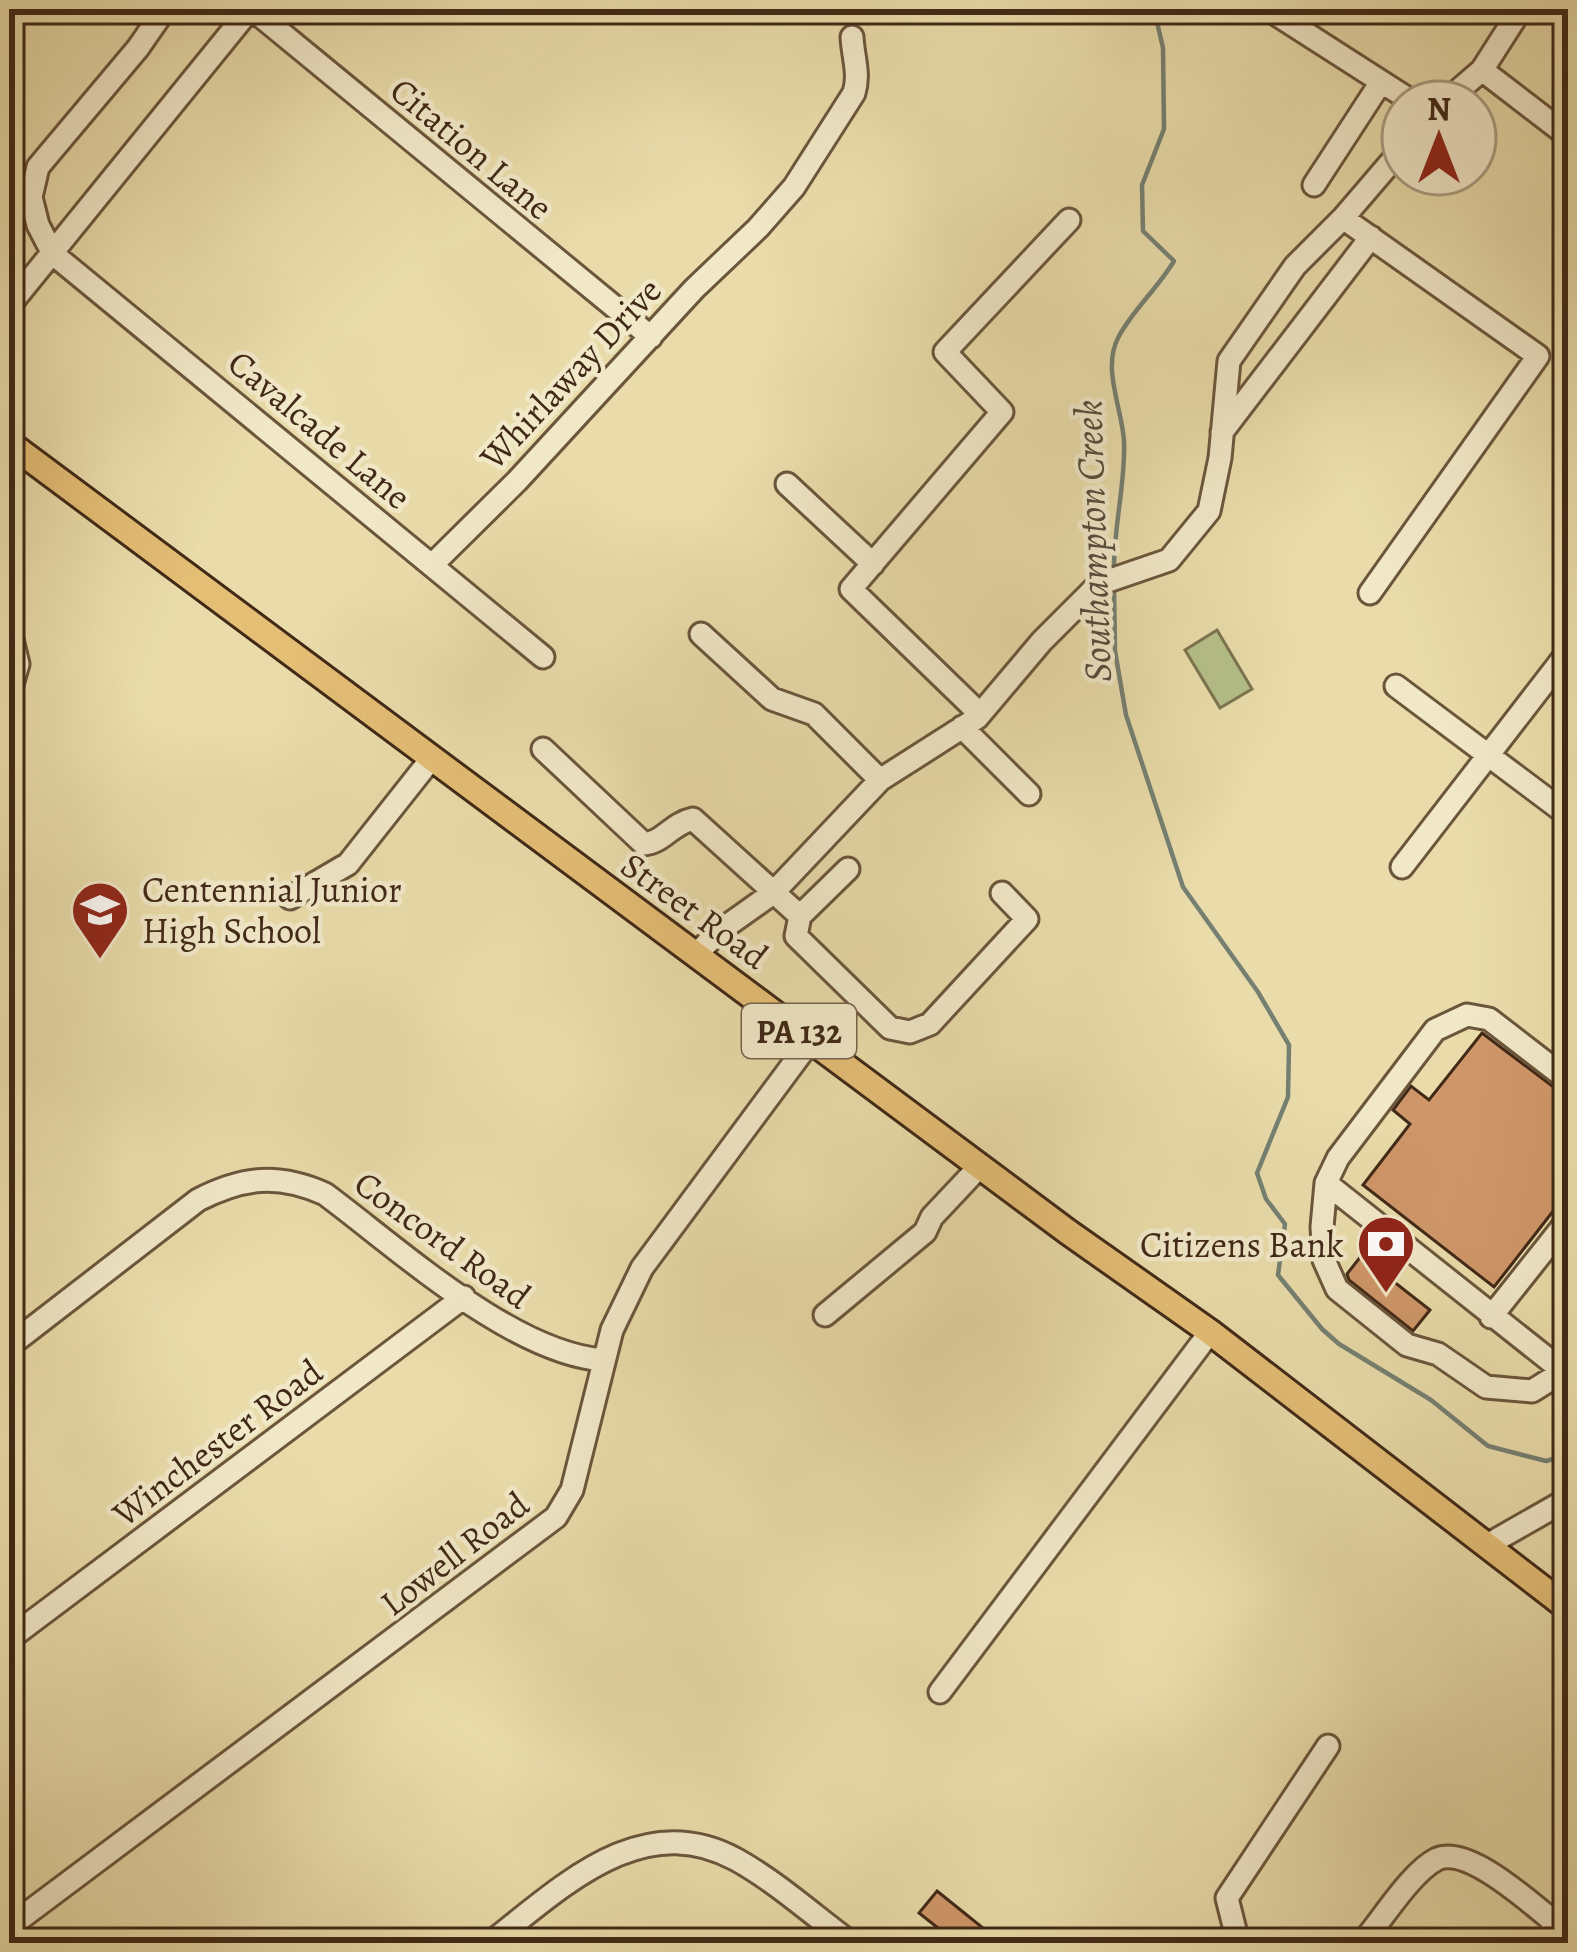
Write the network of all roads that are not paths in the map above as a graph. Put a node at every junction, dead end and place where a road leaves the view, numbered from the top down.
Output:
1 (165, 9) edge
2 (251, 9) edge
3 (1268, 9) edge
4 (1521, 9) edge
5 (852, 37) dead end
6 (1482, 70) junction
7 (1473, 78) edge
8 (1379, 81) edge
9 (1379, 85) edge
10 (1568, 136) edge
11 (1379, 176) edge
12 (1314, 185) dead end
13 (1343, 218) junction
14 (1069, 220) dead end
15 (1371, 237) junction
16 (53, 254) junction
17 (9, 305) edge
18 (651, 337) junction
19 (1222, 432) junction
20 (9, 442) edge
21 (787, 484) dead end
22 (873, 564) junction
23 (432, 565) junction
24 (1370, 593) dead end
25 (9, 627) edge
26 (701, 634) dead end
27 (1568, 652) edge
28 (543, 656) dead end
29 (1396, 686) dead end
30 (9, 695) edge
31 (971, 720) junction
32 (543, 749) dead end
33 (1488, 756) junction
34 (431, 759) junction
35 (880, 780) junction
36 (1029, 794) dead end
37 (1568, 815) edge
38 (1402, 867) dead end
39 (848, 869) dead end
40 (772, 893) junction
41 (1002, 893) dead end
42 (290, 898) dead end
43 (800, 916) junction
44 (694, 955) junction
45 (811, 1040) junction
46 (1568, 1080) edge
47 (980, 1166) junction
48 (1326, 1183) junction
49 (1568, 1220) edge
50 (464, 1297) junction
51 (825, 1315) dead end
52 (1491, 1317) junction
53 (1210, 1332) junction
54 (9, 1346) edge
55 (603, 1360) junction
56 (1565, 1374) edge
57 (1568, 1498) edge
58 (1489, 1544) junction
59 (1568, 1608) edge
60 (9, 1639) edge
61 (940, 1692) dead end
62 (1328, 1746) dead end
63 (1562, 1917) edge
64 (9, 1927) edge
65 (490, 1943) edge
66 (851, 1943) edge
67 (1247, 1943) edge
68 (1362, 1943) edge
69 (1542, 1943) edge

1 - 16 street
2 - 16 street
2 - 18 street, Citation Lane
3 - 8 street
4 - 6 street
5 - 18 street, Whirlaway Drive
6 - 7 street
6 - 10 street
9 - 12 street
11 - 13 street
13 - 15 street
13 - 19 street
14 - 22 street
15 - 19 street
15 - 24 street
16 - 17 street
16 - 23 street, Cavalcade Lane
18 - 23 street, Whirlaway Drive
19 - 31 street
20 - 34 main road, Street Road / PA 132
21 - 22 street
22 - 31 street
23 - 28 street, Cavalcade Lane
25 - 30 street
26 - 35 street
27 - 33 street
29 - 33 street
31 - 35 street
31 - 36 street
32 - 40 street
33 - 37 street
33 - 38 street
34 - 42 street
34 - 44 main road, Street Road / PA 132
35 - 40 street
39 - 43 street
40 - 43 street
40 - 44 street
41 - 43 street
44 - 45 main road, Street Road / PA 132
45 - 47 main road, Street Road / PA 132
45 - 55 street, Lowell Road
46 - 48 street
47 - 51 street
47 - 53 main road, Street Road / PA 132
48 - 52 street
48 - 56 street
49 - 52 street
50 - 54 street, Concord Road
50 - 55 street, Concord Road
50 - 60 street, Winchester Road
52 - 56 street
53 - 58 main road, Street Road / PA 132
53 - 61 street
55 - 64 street, Lowell Road
57 - 58 street
58 - 59 main road, Street Road / PA 132
62 - 67 street
63 - 68 street
63 - 69 street
65 - 66 street

